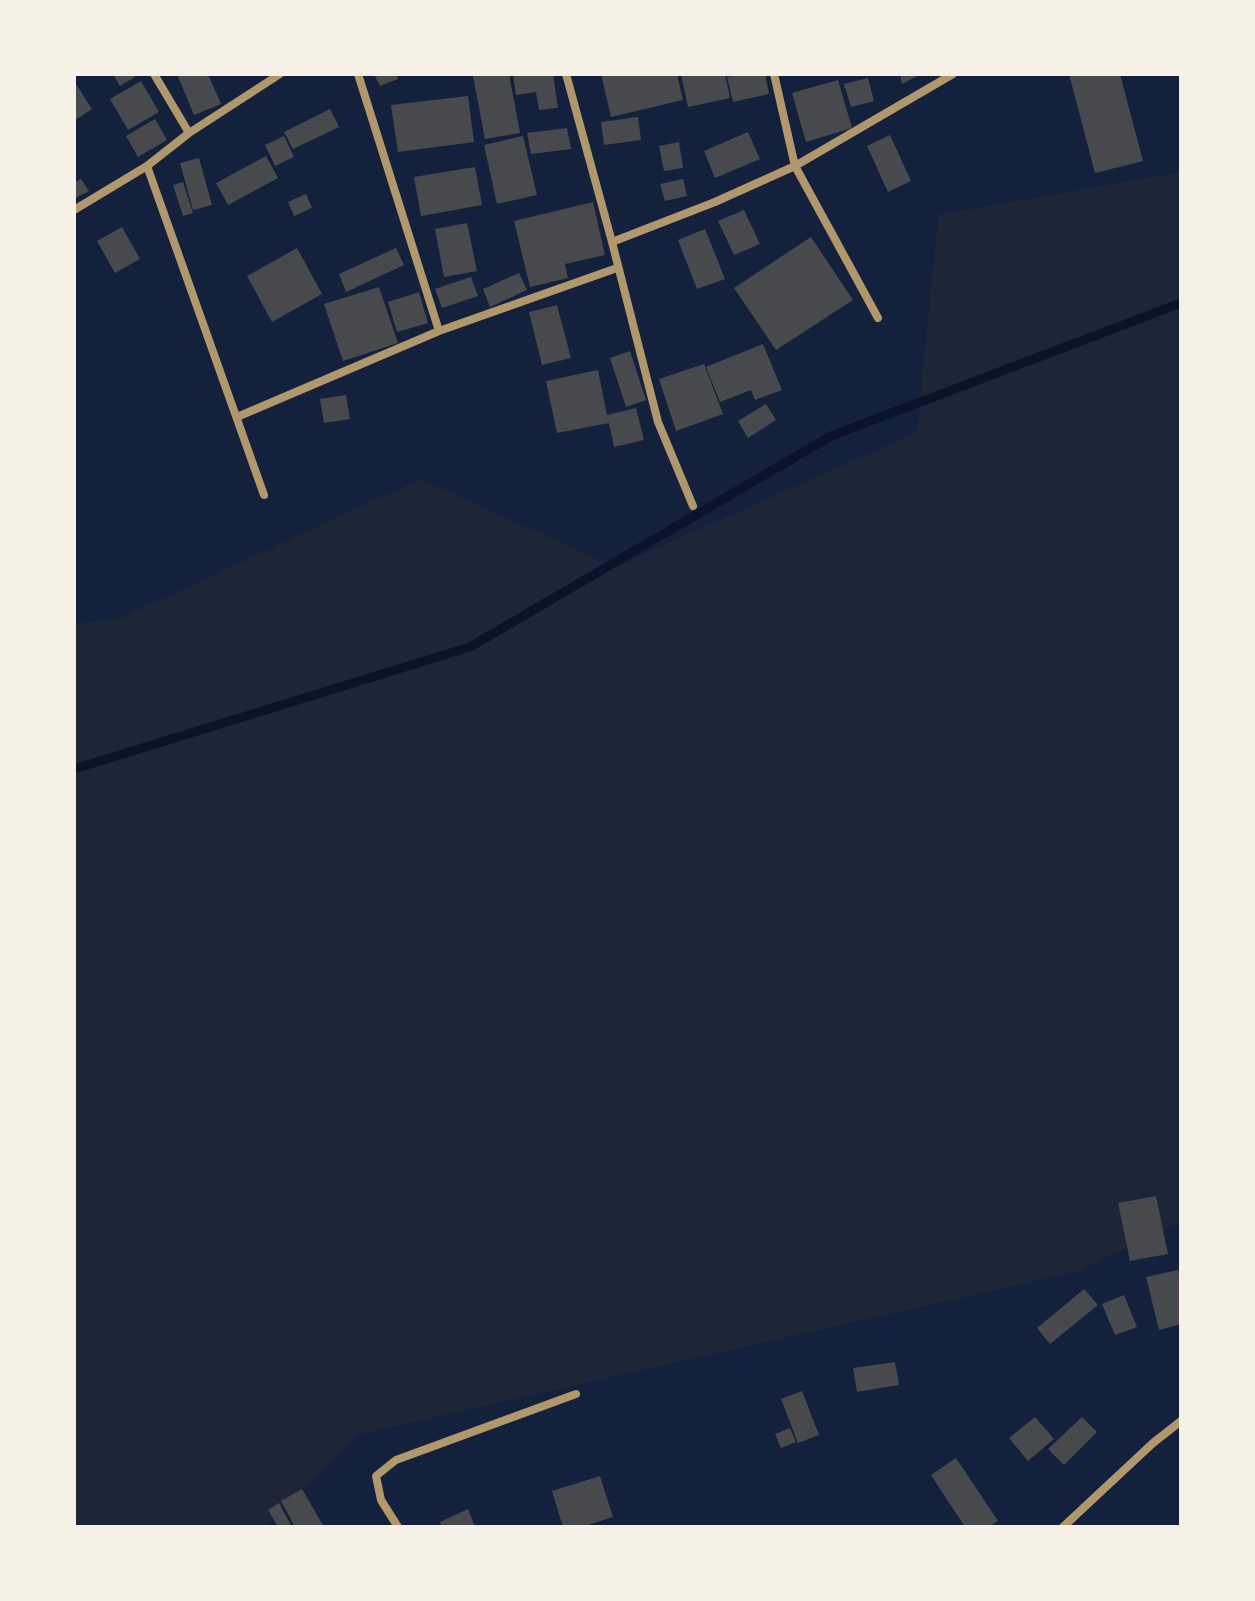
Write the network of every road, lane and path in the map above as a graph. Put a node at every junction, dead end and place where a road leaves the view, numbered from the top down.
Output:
1 (154, 74) edge
2 (280, 74) edge
3 (358, 74) edge
4 (566, 74) edge
5 (774, 74) edge
6 (953, 74) edge
7 (189, 133) junction
8 (147, 166) junction
9 (795, 166) junction
10 (74, 210) edge
11 (612, 242) junction
12 (617, 268) junction
13 (878, 318) dead end
14 (439, 331) junction
15 (237, 417) junction
16 (264, 495) dead end
17 (693, 506) dead end
18 (576, 1394) dead end
19 (1181, 1421) edge
20 (1068, 1525) edge
21 (398, 1527) edge

1 - 7 street
2 - 7 street
3 - 14 street
4 - 11 street
5 - 9 street
6 - 9 street
7 - 8 street
8 - 10 street
8 - 15 street
9 - 11 street
9 - 13 street
11 - 12 street
12 - 14 street
12 - 17 street
14 - 15 street
15 - 16 street
18 - 21 street
19 - 20 street

